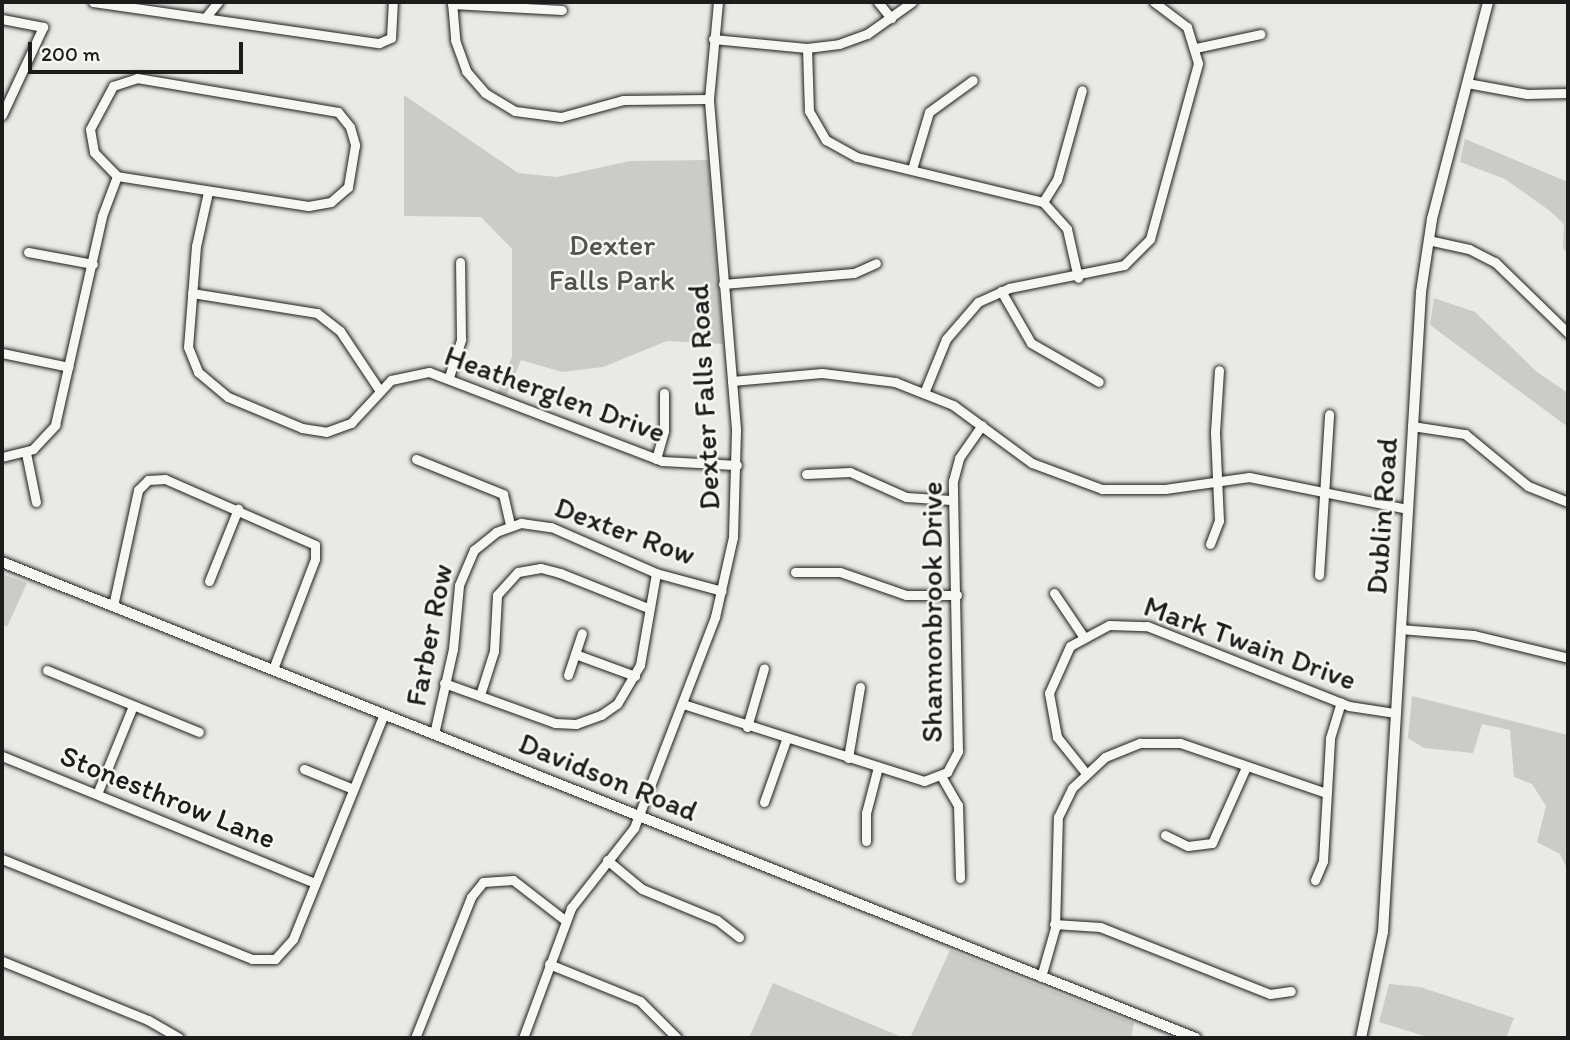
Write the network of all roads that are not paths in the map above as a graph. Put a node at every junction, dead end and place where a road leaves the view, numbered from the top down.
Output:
1 (93, 2) edge
2 (218, 2) edge
3 (393, 2) edge
4 (718, 2) edge
5 (878, 2) edge
6 (912, 2) edge
7 (1154, 2) edge
8 (1488, 2) edge
9 (452, 3) edge
10 (132, 5) edge
11 (562, 10) dead end
12 (205, 18) junction
13 (891, 18) junction
14 (2, 19) edge
15 (1261, 34) dead end
16 (713, 39) junction
17 (807, 48) junction
18 (1196, 48) junction
19 (973, 80) dead end
20 (1467, 83) junction
21 (1082, 90) dead end
22 (1568, 93) edge
23 (709, 99) junction
24 (2, 114) edge
25 (912, 169) junction
26 (117, 176) junction
27 (208, 192) junction
28 (1043, 202) junction
29 (1428, 240) junction
30 (27, 252) dead end
31 (460, 262) dead end
32 (876, 262) dead end
33 (93, 264) junction
34 (1078, 278) junction
35 (723, 284) junction
36 (1001, 291) junction
37 (192, 293) junction
38 (1568, 333) edge
39 (2, 353) edge
40 (69, 367) junction
41 (1219, 370) dead end
42 (449, 377) junction
43 (732, 381) junction
44 (1099, 382) dead end
45 (378, 388) junction
46 (664, 393) dead end
47 (924, 393) junction
48 (1329, 414) dead end
49 (982, 425) junction
50 (1412, 426) junction
51 (26, 453) junction
52 (2, 457) edge
53 (416, 459) dead end
54 (656, 459) junction
55 (737, 465) junction
56 (806, 474) dead end
57 (1219, 478) junction
58 (1323, 493) junction
59 (951, 499) junction
60 (36, 502) dead end
61 (1568, 502) edge
62 (238, 509) junction
63 (1407, 509) junction
64 (510, 525) junction
65 (1210, 544) dead end
66 (2, 562) edge
67 (795, 572) dead end
68 (656, 573) junction
69 (1320, 575) dead end
70 (209, 582) dead end
71 (722, 591) junction
72 (1054, 593) dead end
73 (957, 595) junction
74 (113, 606) junction
75 (648, 608) junction
76 (1400, 629) junction
77 (582, 633) dead end
78 (1083, 636) junction
79 (575, 654) junction
80 (1568, 658) edge
81 (764, 668) dead end
82 (273, 669) junction
83 (47, 670) dead end
84 (568, 675) dead end
85 (635, 676) junction
86 (444, 683) junction
87 (860, 687) dead end
88 (480, 695) junction
89 (1341, 703) junction
90 (682, 704) junction
91 (133, 706) junction
92 (1395, 712) junction
93 (384, 714) junction
94 (747, 727) junction
95 (198, 732) dead end
96 (434, 734) junction
97 (786, 740) junction
98 (2, 756) edge
99 (848, 758) junction
100 (878, 767) junction
101 (1245, 767) junction
102 (304, 769) dead end
103 (1085, 772) junction
104 (942, 776) junction
105 (353, 789) junction
106 (1326, 793) junction
107 (97, 794) junction
108 (764, 802) dead end
109 (638, 816) junction
110 (1164, 835) dead end
111 (866, 841) dead end
112 (2, 859) edge
113 (607, 860) junction
114 (960, 878) dead end
115 (1315, 880) dead end
116 (316, 883) junction
117 (566, 921) junction
118 (1055, 924) junction
119 (739, 937) dead end
120 (2, 961) edge
121 (549, 964) junction
122 (1041, 976) junction
123 (1291, 991) dead end
124 (179, 1038) edge
125 (415, 1038) edge
126 (523, 1038) edge
127 (677, 1038) edge
128 (1196, 1038) edge
129 (1361, 1038) edge

1 - 10 street
2 - 12 street
3 - 12 street
4 - 16 street, Dexter Falls Road
5 - 13 street
6 - 13 street
7 - 18 street
8 - 20 main road, Dublin Road
9 - 11 street
9 - 23 street
10 - 12 street
13 - 17 street
14 - 24 street
15 - 18 street
16 - 17 street
16 - 23 street, Dexter Falls Road
17 - 25 street
18 - 34 street
19 - 25 street
20 - 22 street
20 - 29 main road, Dublin Road
21 - 28 street
23 - 35 street, Dexter Falls Road
25 - 28 street
26 - 27 street
26 - 27 street
26 - 33 street
27 - 37 street
28 - 34 street
29 - 38 street
29 - 50 main road, Dublin Road
30 - 33 street
31 - 42 street
32 - 35 street
33 - 40 street
34 - 36 street
35 - 43 street, Dexter Falls Road
36 - 44 street
36 - 47 street
37 - 45 street
37 - 45 street, Heatherglen Drive
39 - 40 street
40 - 51 street
41 - 57 street
42 - 45 street, Heatherglen Drive
42 - 54 street, Heatherglen Drive
43 - 47 street
43 - 55 street, Dexter Falls Road
46 - 54 street
47 - 49 street
48 - 58 street
49 - 57 street
49 - 59 street, Shannonbrook Drive
50 - 61 street
50 - 63 main road, Dublin Road
51 - 52 street
51 - 60 street
53 - 64 street
54 - 55 street, Heatherglen Drive
55 - 71 street, Dexter Falls Road
56 - 59 street
57 - 58 street
57 - 65 street
58 - 63 street
58 - 69 street
59 - 73 street, Shannonbrook Drive
62 - 70 street
62 - 74 street
62 - 82 street
63 - 76 main road, Dublin Road
64 - 68 street, Dexter Row
64 - 86 street, Farber Row
66 - 74 main road, Davidson Road
67 - 73 street
68 - 71 street, Dexter Row
68 - 75 street
71 - 90 street, Dexter Falls Road
72 - 78 street
73 - 104 street, Shannonbrook Drive
74 - 82 main road, Davidson Road
75 - 85 street
75 - 88 street
76 - 80 street
76 - 92 main road, Dublin Road
77 - 79 street
78 - 89 street, Mark Twain Drive
78 - 103 street, Mark Twain Drive
79 - 84 street
79 - 85 street
81 - 94 street
82 - 93 main road, Davidson Road
83 - 91 street
85 - 88 street
86 - 88 street
86 - 96 street, Farber Row
87 - 99 street
89 - 92 street, Mark Twain Drive
89 - 106 street
90 - 94 street
90 - 109 street, Dexter Falls Road
91 - 95 street
91 - 107 street
92 - 129 main road, Dublin Road
93 - 96 main road, Davidson Road
93 - 105 street
94 - 97 street
96 - 109 main road, Davidson Road
97 - 99 street
97 - 108 street
98 - 107 street, Stonesthrow Lane
99 - 100 street
100 - 104 street, Shannonbrook Drive
100 - 111 street
101 - 103 street
101 - 106 street
101 - 110 street
102 - 105 street
103 - 118 street
104 - 114 street
105 - 116 street
106 - 115 street
107 - 116 street, Stonesthrow Lane
109 - 113 street, Dexter Falls Road
109 - 122 main road, Davidson Road
112 - 116 street
113 - 117 street, Dexter Falls Road
113 - 119 street
117 - 121 street, Dexter Falls Road
117 - 125 street
118 - 122 street
118 - 123 street
120 - 124 street
121 - 126 street, Dexter Falls Road
121 - 127 street
122 - 128 main road, Davidson Road

